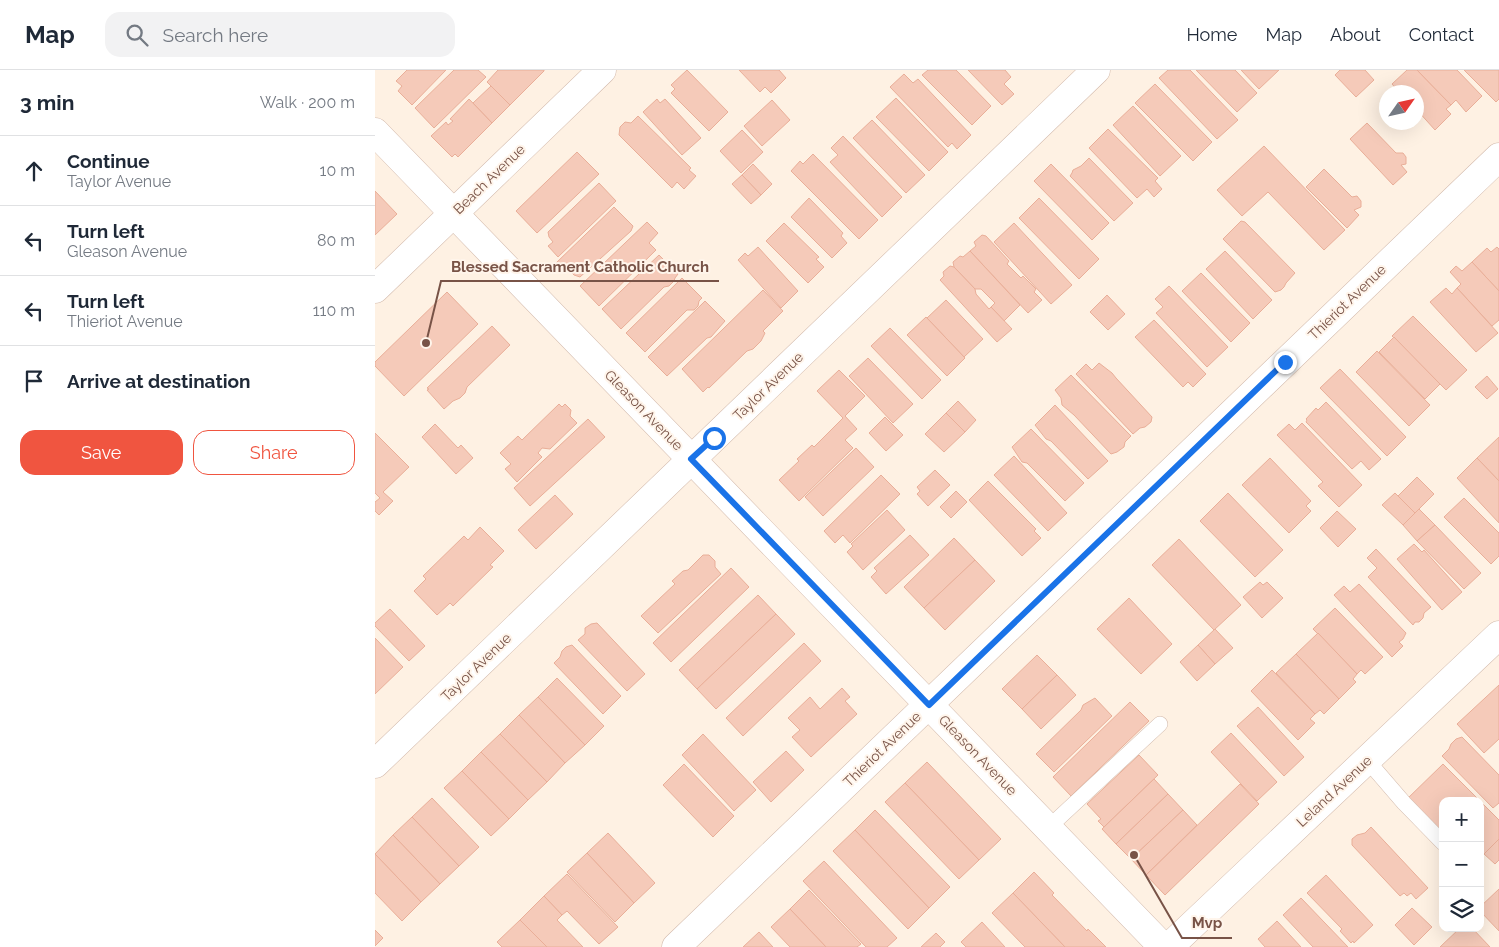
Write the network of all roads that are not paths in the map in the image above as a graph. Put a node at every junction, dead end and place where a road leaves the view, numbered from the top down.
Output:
1 (602, 70) edge
2 (1096, 70) edge
3 (375, 132) edge
4 (1499, 157) edge
5 (453, 213) junction
6 (375, 289) edge
7 (691, 459) junction
8 (1499, 635) edge
9 (929, 705) junction
10 (1160, 724) dead end
11 (1367, 760) junction
12 (375, 764) edge
13 (1048, 828) junction
14 (1442, 842) edge
15 (676, 947) edge
16 (1163, 947) edge
17 (1169, 947) edge

1 - 5 street, Beach Avenue
2 - 7 street, Taylor Avenue
3 - 5 street, Gleason Avenue
4 - 9 street, Thieriot Avenue
5 - 6 street, Beach Avenue
5 - 7 street, Gleason Avenue
7 - 9 street, Gleason Avenue
7 - 12 street, Taylor Avenue
8 - 11 street, Leland Avenue
9 - 13 street, Gleason Avenue
9 - 15 street, Thieriot Avenue
10 - 13 lane
11 - 14 lane
11 - 17 street, Leland Avenue
13 - 16 street, Gleason Avenue

